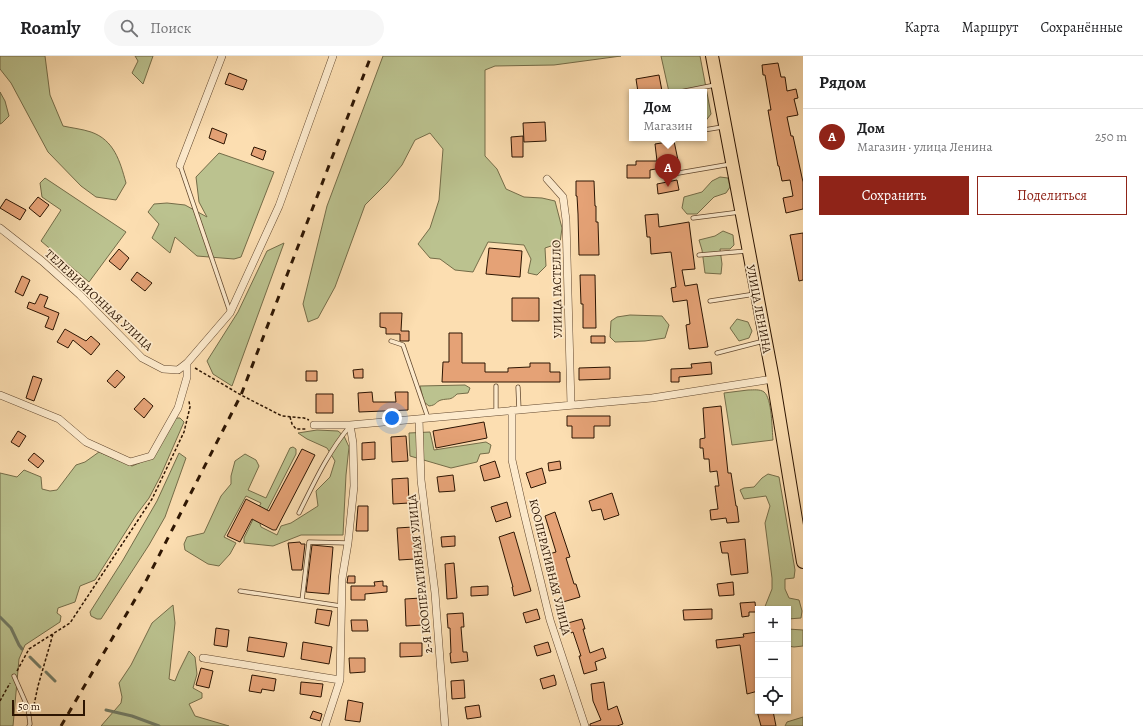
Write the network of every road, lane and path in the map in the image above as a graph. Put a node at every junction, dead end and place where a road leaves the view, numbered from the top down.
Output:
1 (222, 56) edge
2 (333, 56) edge
3 (712, 56) edge
4 (718, 85) junction
5 (696, 89) edge
6 (725, 126) junction
7 (707, 129) edge
8 (732, 164) junction
9 (180, 165) joint
10 (667, 175) dead end
11 (547, 179) dead end
12 (741, 212) junction
13 (693, 218) dead end
14 (0, 228) edge
15 (748, 251) junction
16 (699, 255) dead end
17 (756, 294) junction
18 (710, 301) dead end
19 (230, 313) junction
20 (391, 341) dead end
21 (765, 341) junction
22 (717, 353) dead end
23 (187, 363) junction
24 (773, 379) junction
25 (496, 386) dead end
26 (518, 387) dead end
27 (0, 395) edge
28 (189, 400) dead end
29 (571, 405) junction
30 (516, 410) junction
31 (496, 412) junction
32 (290, 417) junction
33 (428, 418) junction
34 (419, 419) junction
35 (350, 425) junction
36 (314, 426) junction
37 (299, 513) dead end
38 (348, 542) junction
39 (803, 562) edge
40 (240, 591) dead end
41 (302, 600) junction
42 (341, 606) junction
43 (53, 634) junction
44 (203, 658) dead end
45 (14, 676) junction
46 (340, 680) junction
47 (0, 701) edge
48 (30, 725) edge
49 (325, 726) edge
50 (445, 726) edge
51 (585, 726) edge

1 - 9 street
2 - 19 street
3 - 4 main road, УЛИЦА ЛЕНИНА
4 - 5 lane
4 - 6 main road, УЛИЦА ЛЕНИНА
6 - 7 lane
6 - 8 main road, УЛИЦА ЛЕНИНА
8 - 10 lane
8 - 12 main road, УЛИЦА ЛЕНИНА
9 - 19 lane
11 - 29 street, УЛИЦА ГАСТЕЛЛО
12 - 13 lane
12 - 15 main road, УЛИЦА ЛЕНИНА
14 - 23 street, ТЕЛЕВИЗИОННАЯ УЛИЦА
15 - 16 lane
15 - 17 main road, УЛИЦА ЛЕНИНА
17 - 18 lane
17 - 21 main road, УЛИЦА ЛЕНИНА
19 - 23 street
20 - 33 lane
21 - 22 lane
21 - 24 main road, УЛИЦА ЛЕНИНА
23 - 27 street
23 - 32 path
24 - 29 street
24 - 39 main road, УЛИЦА ЛЕНИНА
25 - 31 lane
26 - 30 lane
28 - 43 path
29 - 30 street
30 - 31 street
30 - 51 street, КООПЕРАТИВНАЯ УЛИЦА
31 - 33 street
32 - 36 path
32 - 36 path
33 - 34 street
34 - 35 street
34 - 50 street, 2-Я КООПЕРАТИВНАЯ УЛИЦА
35 - 36 street
35 - 37 lane
35 - 38 street
38 - 41 lane
38 - 42 street
40 - 41 lane
41 - 42 lane
42 - 46 street
43 - 45 path
43 - 48 path
44 - 46 street
45 - 47 path
45 - 48 lane
46 - 49 street

